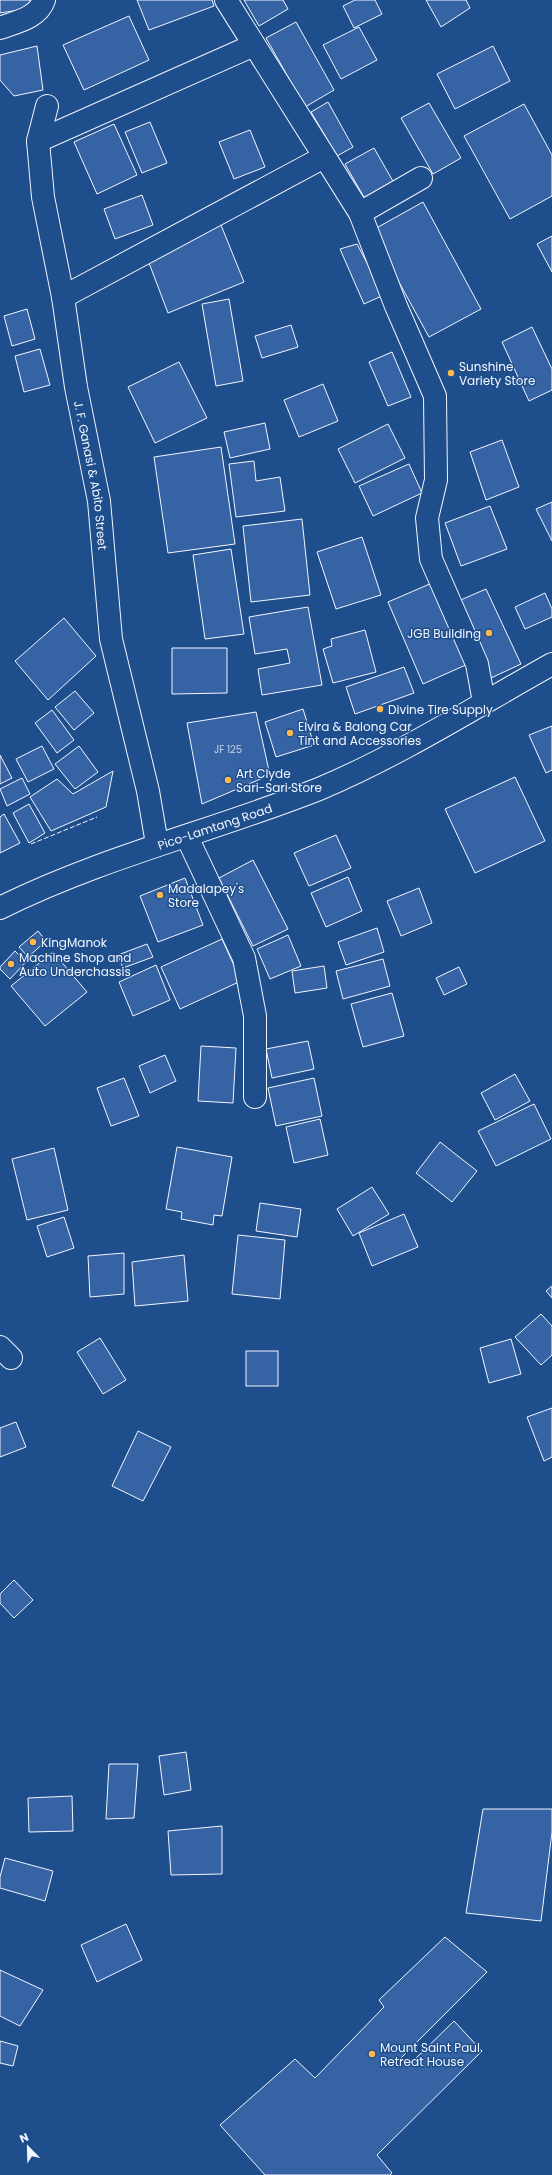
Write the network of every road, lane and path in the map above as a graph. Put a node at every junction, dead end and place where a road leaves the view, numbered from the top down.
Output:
1 (44, 0) edge
2 (226, 0) edge
3 (0, 28) edge
4 (254, 45) junction
5 (47, 106) dead end
6 (38, 141) junction
7 (324, 157) junction
8 (422, 178) dead end
9 (360, 213) junction
10 (63, 297) junction
11 (552, 664) edge
12 (484, 702) junction
13 (187, 837) junction
14 (157, 844) junction
15 (0, 908) edge
16 (255, 1097) dead end

1 - 3 street
2 - 4 street
4 - 6 street
4 - 7 street
5 - 6 street, J. F. Ganasi & Abito Street
6 - 10 street, J. F. Ganasi & Abito Street
7 - 9 street
7 - 10 street
8 - 9 street
9 - 12 street
10 - 14 street, J. F. Ganasi & Abito Street
11 - 12 street, Pico-Lamtang Road
12 - 13 street, Pico-Lamtang Road
13 - 14 street, Pico-Lamtang Road
13 - 16 street
14 - 15 street, Pico-Lamtang Road

